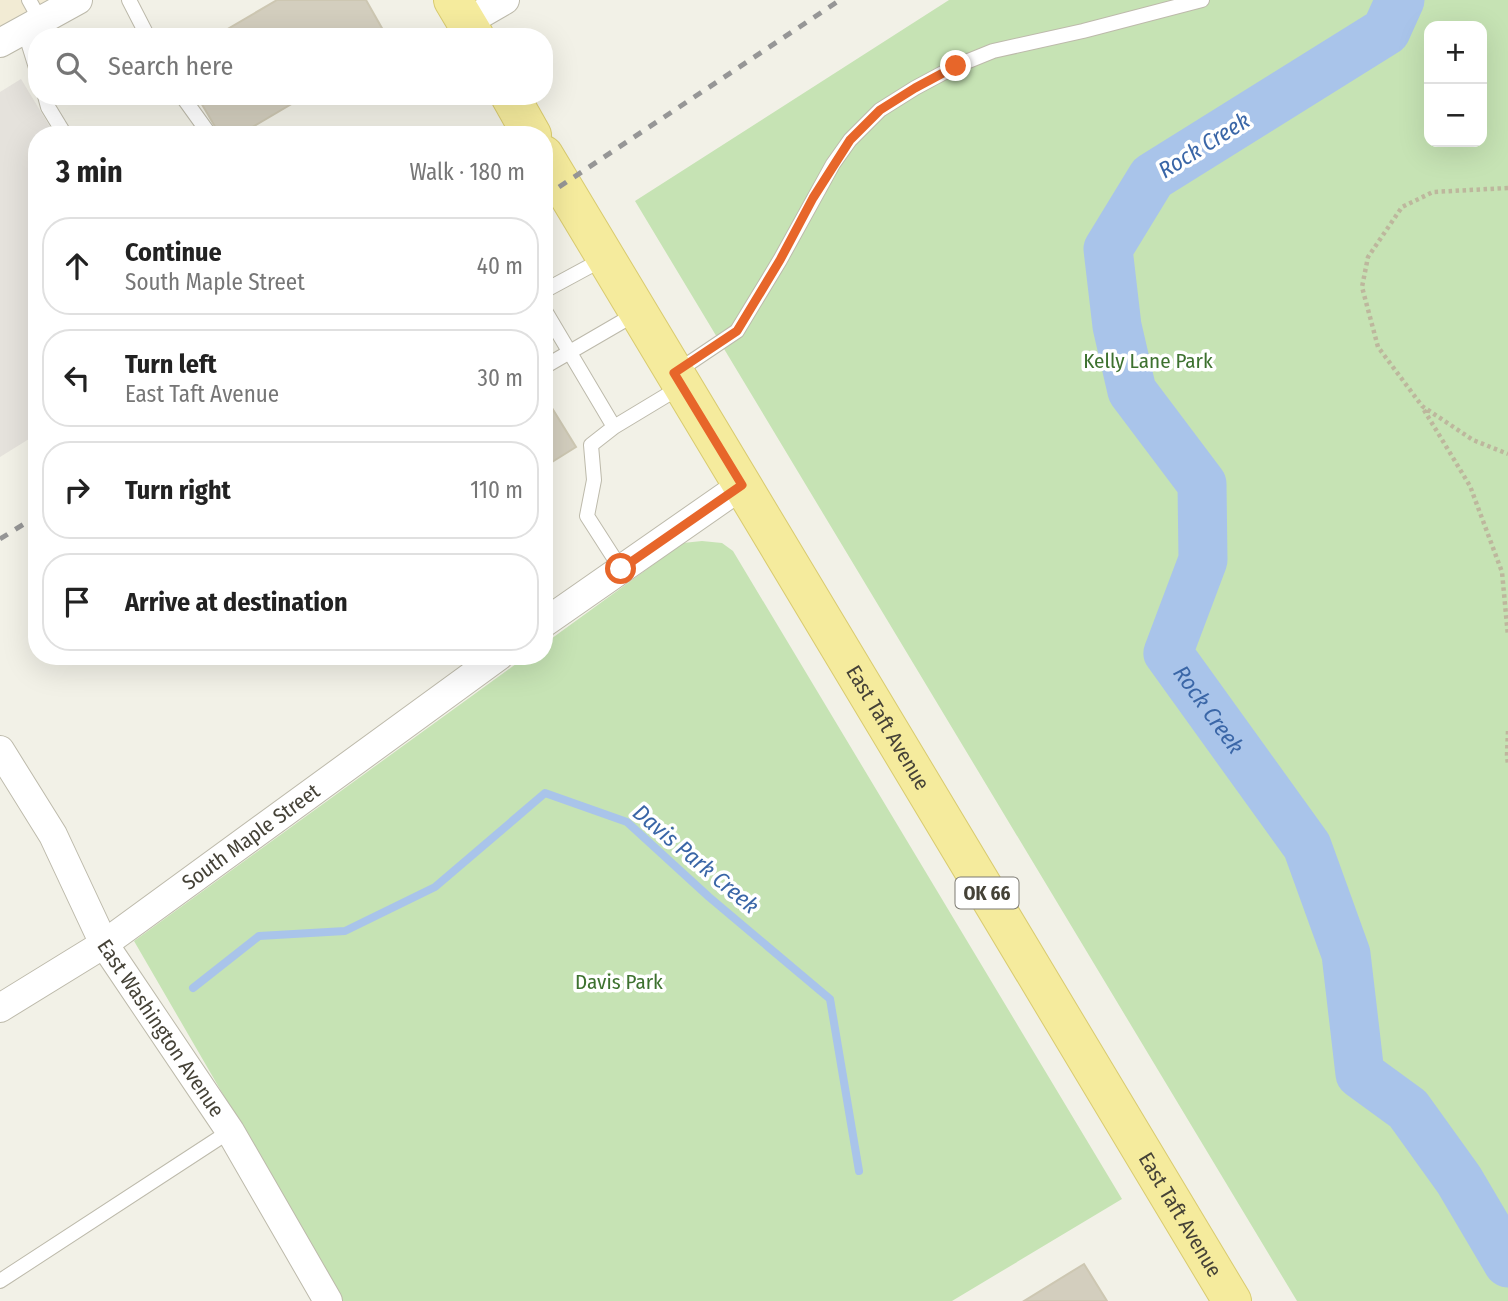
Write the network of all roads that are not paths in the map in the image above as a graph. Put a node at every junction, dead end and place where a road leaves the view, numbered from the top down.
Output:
1 (78, 0) edge
2 (129, 0) edge
3 (505, 0) edge
4 (1202, 0) edge
5 (465, 20) edge
6 (23, 23) edge
7 (143, 28) edge
8 (28, 40) edge
9 (47, 105) edge
10 (188, 105) edge
11 (515, 105) edge
12 (60, 126) edge
13 (204, 126) edge
14 (528, 126) edge
15 (553, 170) edge
16 (605, 258) junction
17 (553, 286) edge
18 (638, 312) junction
19 (553, 325) edge
20 (569, 353) junction
21 (553, 362) edge
22 (678, 380) junction
23 (614, 427) junction
24 (742, 485) junction
25 (621, 569) junction
26 (553, 617) edge
27 (487, 665) edge
28 (0, 750) edge
29 (104, 944) junction
30 (0, 1008) edge
31 (230, 1131) junction
32 (0, 1281) edge
33 (328, 1301) edge
34 (1232, 1301) edge

1 - 6 street
2 - 7 lane
3 - 5 street
4 - 22 lane
6 - 8 lane
9 - 12 lane
10 - 13 lane
11 - 14 main road
15 - 16 main road, East Taft Avenue / OK 66
16 - 17 lane
16 - 18 main road, East Taft Avenue / OK 66
18 - 20 lane
18 - 22 main road, East Taft Avenue / OK 66
19 - 20 lane
20 - 21 lane
20 - 23 lane
22 - 23 lane
22 - 24 main road, East Taft Avenue / OK 66
23 - 25 lane
24 - 25 street
24 - 34 main road, East Taft Avenue / OK 66
25 - 26 street
27 - 29 street, South Maple Street
28 - 29 street, East Washington Avenue
29 - 30 street, South Maple Street
29 - 31 street, East Washington Avenue
31 - 32 lane
31 - 33 street, East Washington Avenue

